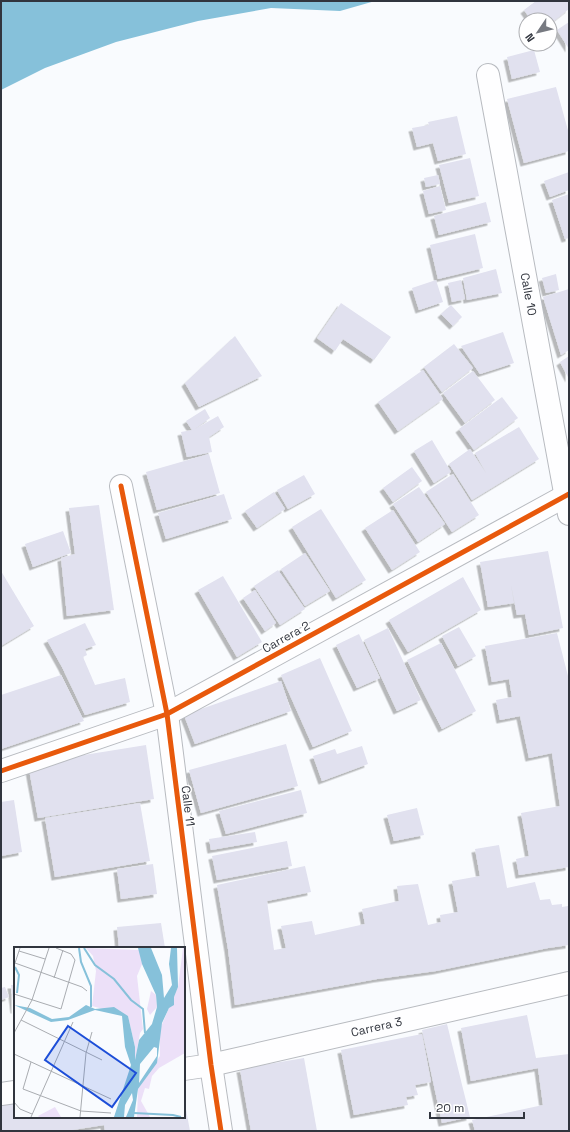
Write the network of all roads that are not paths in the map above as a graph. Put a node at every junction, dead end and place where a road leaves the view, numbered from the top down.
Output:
1 (488, 75) dead end
2 (121, 486) dead end
3 (568, 501) edge
4 (167, 714) junction
5 (1, 771) edge
6 (569, 983) edge
7 (211, 1065) junction
8 (185, 1068) edge
9 (14, 1092) edge
10 (1, 1094) edge
11 (221, 1131) edge

1 - 3 street, Calle 10
2 - 4 street, Calle 11
3 - 4 street, Carrera 2
4 - 5 street, Carrera 2
4 - 7 street, Calle 11
6 - 7 street, Carrera 3
7 - 8 street, Carrera 3
7 - 11 street, Calle 11
9 - 10 street

